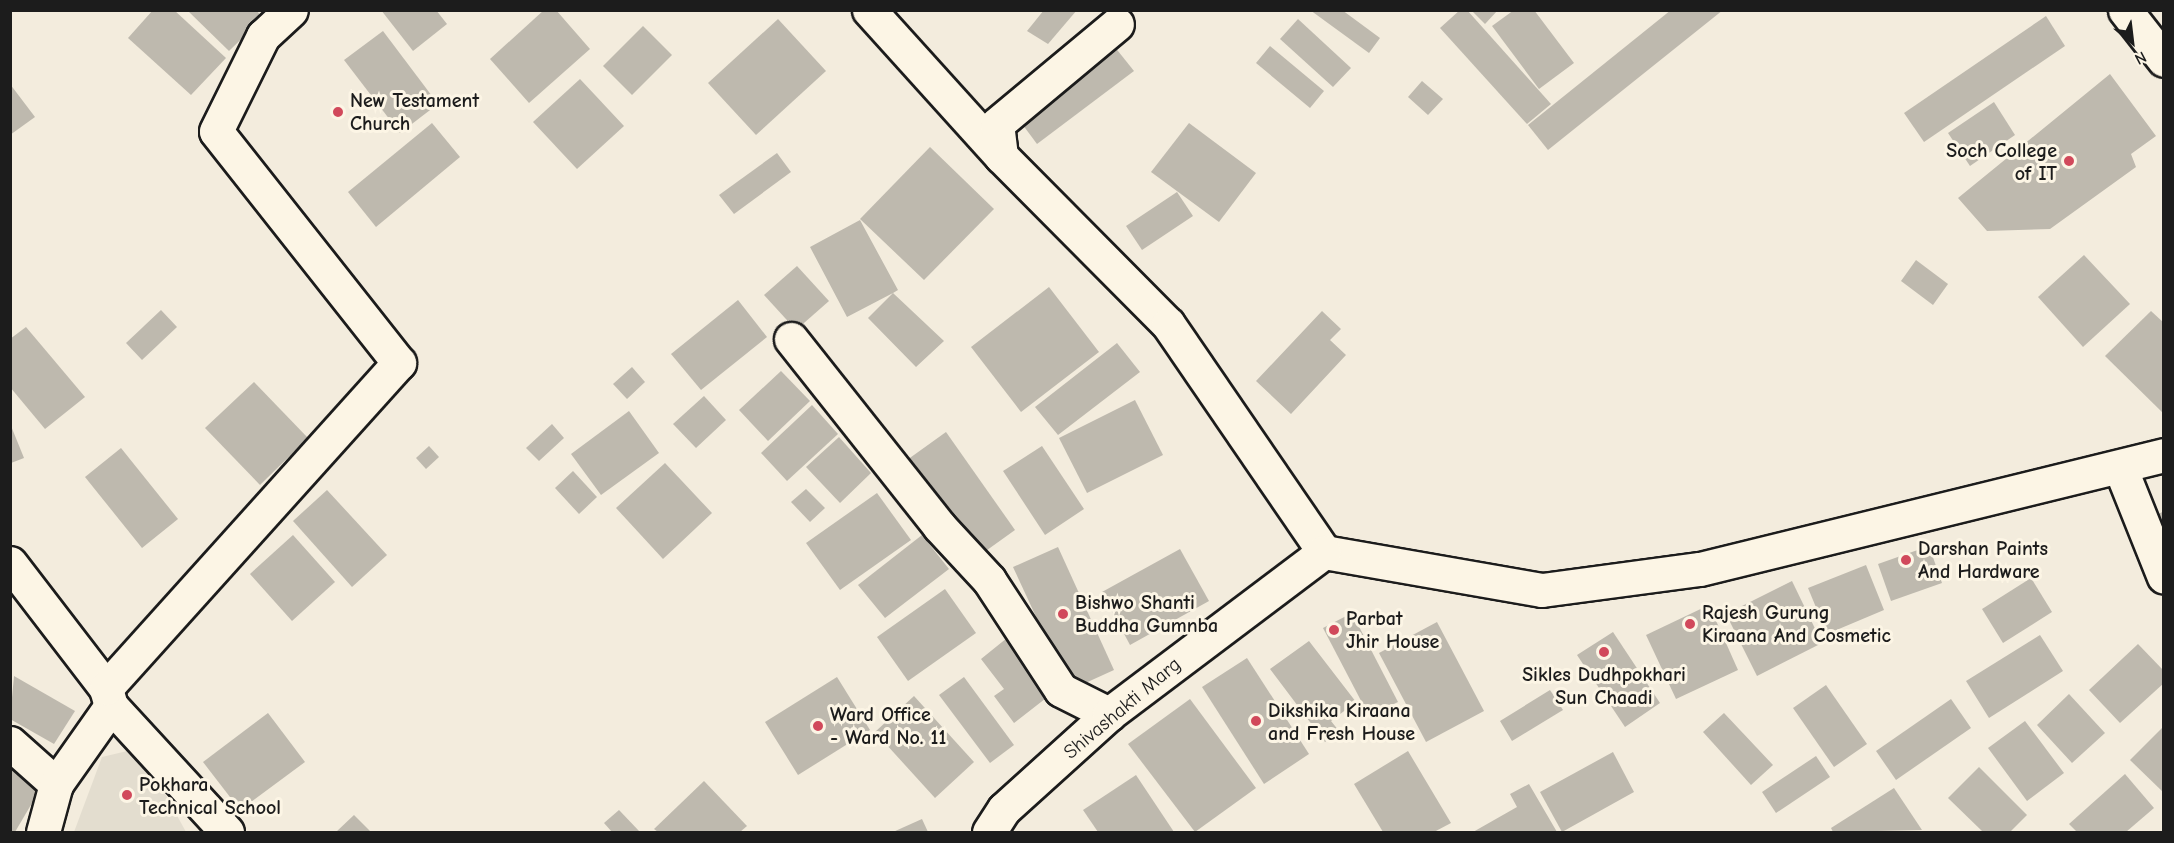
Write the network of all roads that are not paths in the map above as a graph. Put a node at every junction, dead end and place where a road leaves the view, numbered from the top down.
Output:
1 (291, 10) edge
2 (869, 10) edge
3 (2124, 10) edge
4 (1117, 24) dead end
5 (2163, 60) edge
6 (1001, 156) junction
7 (791, 339) dead end
8 (2163, 455) edge
9 (2120, 467) junction
10 (1324, 552) junction
11 (10, 563) edge
12 (2163, 577) edge
13 (108, 697) junction
14 (1109, 714) junction
15 (10, 743) edge
16 (56, 784) junction
17 (43, 832) edge
18 (227, 832) edge
19 (989, 832) edge

1 - 13 street
2 - 6 street
3 - 5 street
4 - 6 street
6 - 10 street
7 - 14 street
8 - 9 street
9 - 10 street
9 - 12 street
10 - 14 street, Shivashakti Marg
11 - 13 street
13 - 16 street
13 - 18 street
14 - 19 street, Shivashakti Marg
15 - 16 street
16 - 17 street

